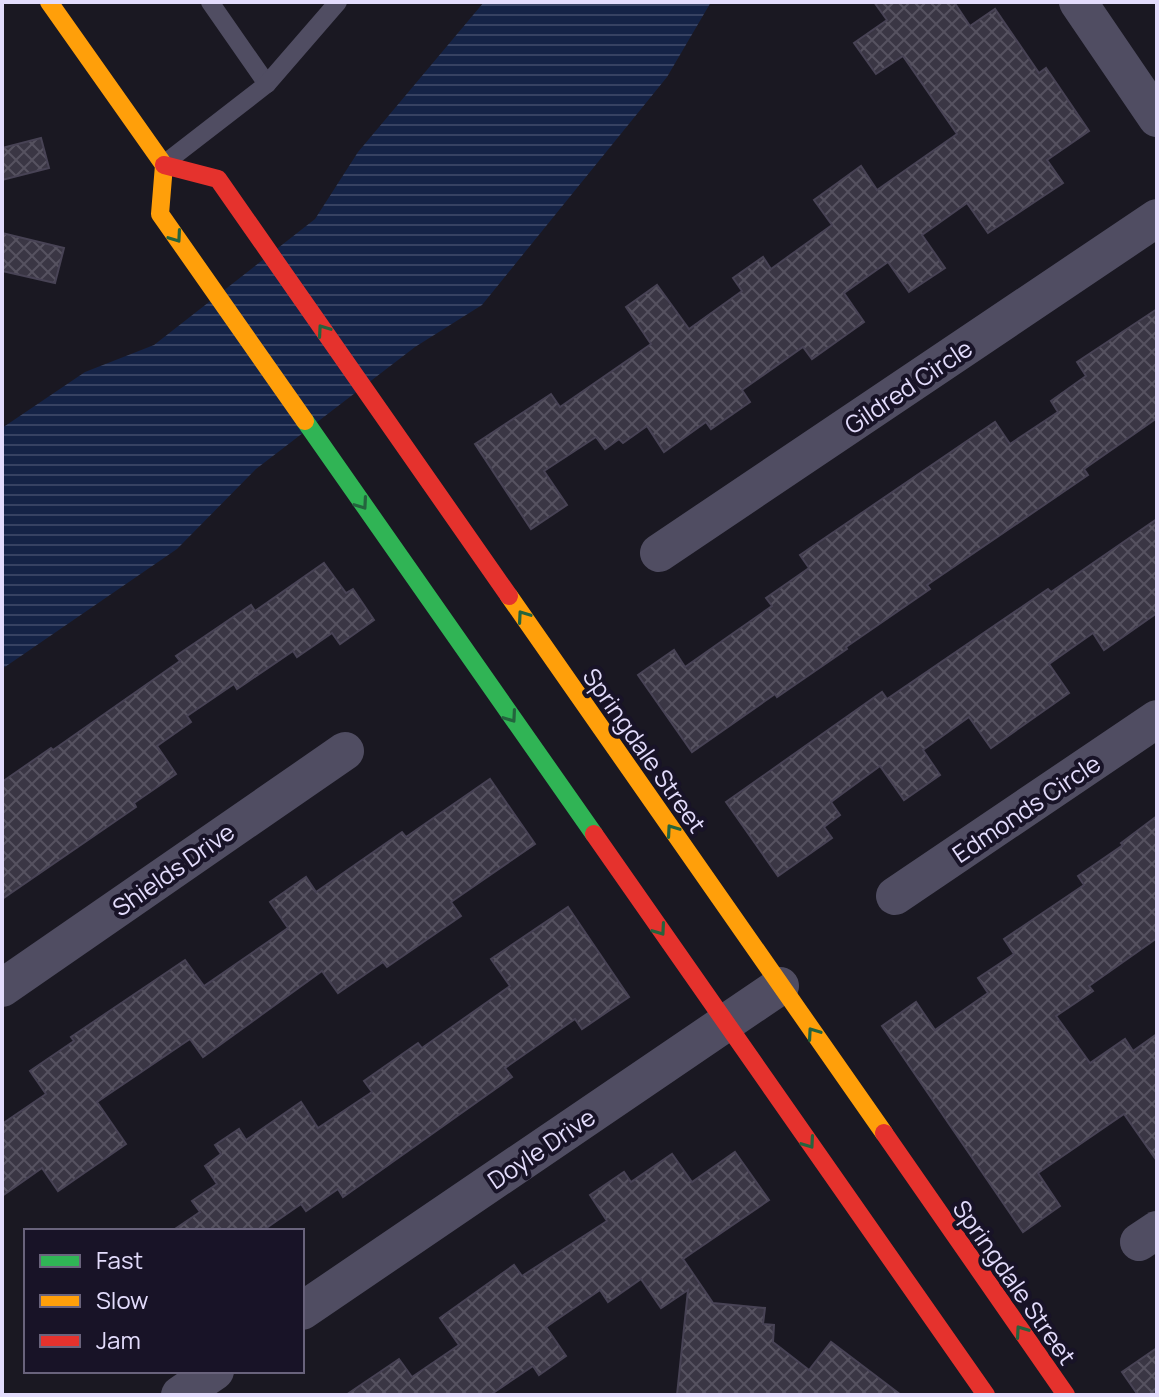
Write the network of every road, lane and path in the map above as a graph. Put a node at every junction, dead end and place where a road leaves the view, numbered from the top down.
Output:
1 (49, 2) edge
2 (210, 2) edge
3 (338, 2) edge
4 (1078, 2) edge
5 (267, 84) junction
6 (1157, 118) edge
7 (164, 165) junction
8 (1157, 218) edge
9 (659, 553) dead end
10 (1157, 719) edge
11 (345, 751) dead end
12 (895, 896) dead end
13 (780, 986) junction
14 (2, 988) edge
15 (724, 1023) junction
16 (304, 1310) edge
17 (212, 1373) edge
18 (180, 1395) edge
19 (986, 1395) edge
20 (1066, 1395) edge

1 - 7 main road
2 - 5 lane
3 - 5 lane
4 - 6 street
5 - 7 lane
13 -> 7 main road, Springdale Street
7 -> 15 main road
8 - 9 street, Gildred Circle
10 - 12 street, Edmonds Circle
11 - 14 street, Shields Drive
13 - 15 street, Doyle Drive
20 -> 13 main road, Springdale Street
15 - 16 street, Doyle Drive
15 -> 19 main road
17 - 18 street

